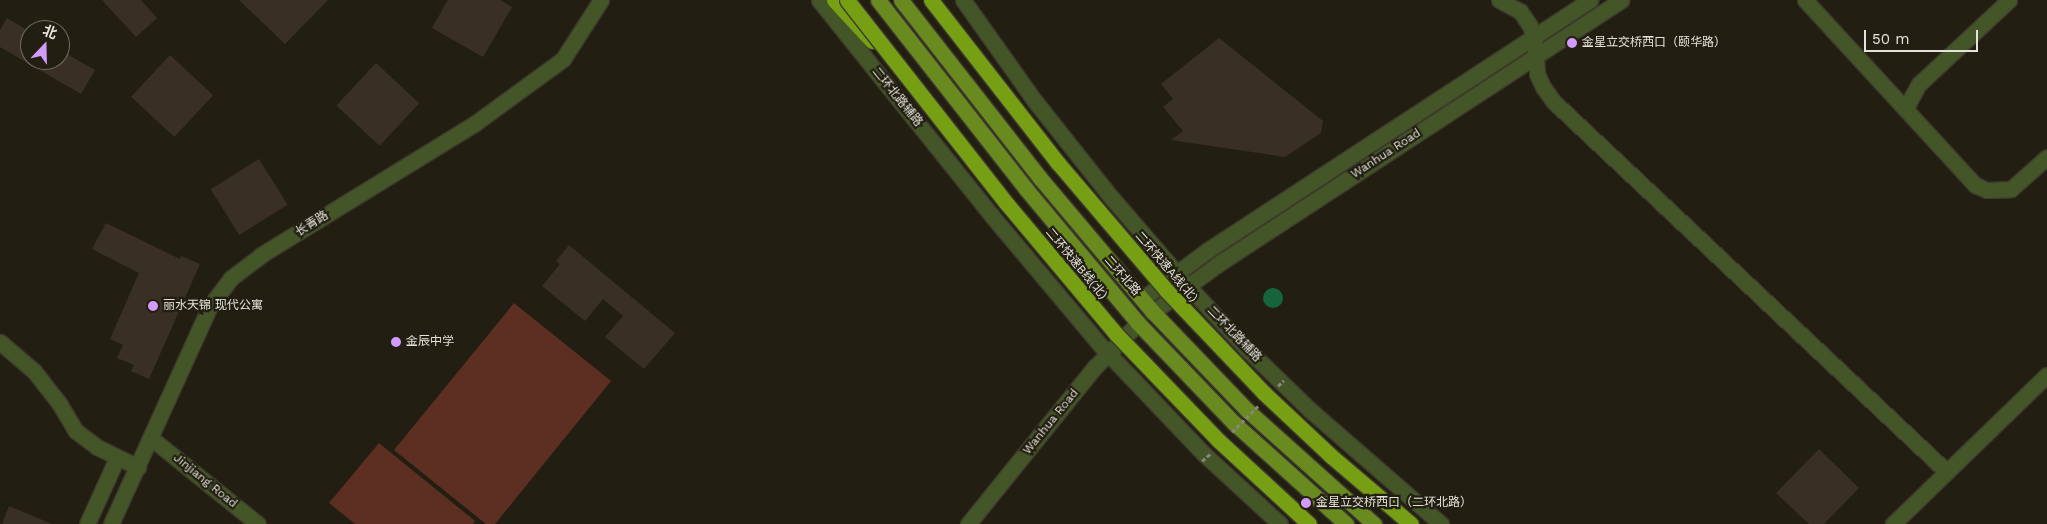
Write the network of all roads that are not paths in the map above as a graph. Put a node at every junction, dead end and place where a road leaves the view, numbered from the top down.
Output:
1 (601, 0) edge
2 (819, 0) edge
3 (834, 0) edge
4 (848, 0) edge
5 (866, 0) edge
6 (878, 0) edge
7 (901, 0) edge
8 (909, 0) edge
9 (931, 0) edge
10 (938, 0) edge
11 (962, 0) edge
12 (1499, 0) edge
13 (1590, 0) edge
14 (1621, 0) edge
15 (1805, 0) edge
16 (2009, 0) edge
17 (1534, 37) junction
18 (975, 56) junction
19 (1536, 57) junction
20 (956, 71) junction
21 (942, 82) junction
22 (923, 97) junction
23 (1905, 109) junction
24 (2047, 157) edge
25 (1176, 272) junction
26 (1187, 285) junction
27 (1142, 299) junction
28 (1153, 312) junction
29 (1138, 323) junction
30 (0, 342) edge
31 (1108, 353) junction
32 (2044, 384) edge
33 (151, 438) junction
34 (117, 458) junction
35 (138, 467) junction
36 (1946, 471) junction
37 (87, 524) edge
38 (111, 524) edge
39 (258, 524) edge
40 (968, 524) edge
41 (1280, 524) edge
42 (1309, 524) edge
43 (1346, 524) edge
44 (1374, 524) edge
45 (1411, 524) edge
46 (1441, 524) edge
47 (1893, 524) edge

1 - 33 street, 长青路
2 - 31 street, 二环北路辅路
3 - 22 highway, bridge
4 - 22 highway, 二环快速B线(北), bridge
5 - 21 main road
6 - 21 main road, 二环北路
7 - 20 main road, 二环北路
8 - 20 main road
9 - 18 highway, 二环快速A线(北), bridge
10 - 18 highway, bridge
11 - 25 street, 二环北路辅路
12 - 17 street
13 - 17 street, Wanhua Road
14 - 19 street, Wanhua Road
15 - 23 street
16 - 23 street
17 - 19 street
17 - 25 street, Wanhua Road
18 - 45 highway, 二环快速A线(北), bridge
19 - 26 street, Wanhua Road
19 - 36 street
20 - 27 main road, 二环北路
21 - 29 main road, 二环北路
22 - 42 highway, 二环快速B线(北), bridge
23 - 24 street
25 - 26 street, 二环北路辅路
25 - 27 street, Wanhua Road
26 - 28 street, Wanhua Road
26 - 46 street, 二环北路辅路
27 - 28 main road, 二环北路
28 - 44 main road, 二环北路
29 - 31 street, Wanhua Road
29 - 43 main road, 二环北路
30 - 34 street
31 - 40 street, Wanhua Road
31 - 41 street, 二环北路辅路
32 - 36 street
33 - 35 street, 长青路
33 - 39 street, Jinjiang Road
34 - 35 street
34 - 37 street
35 - 38 street, 长青路
36 - 47 street

